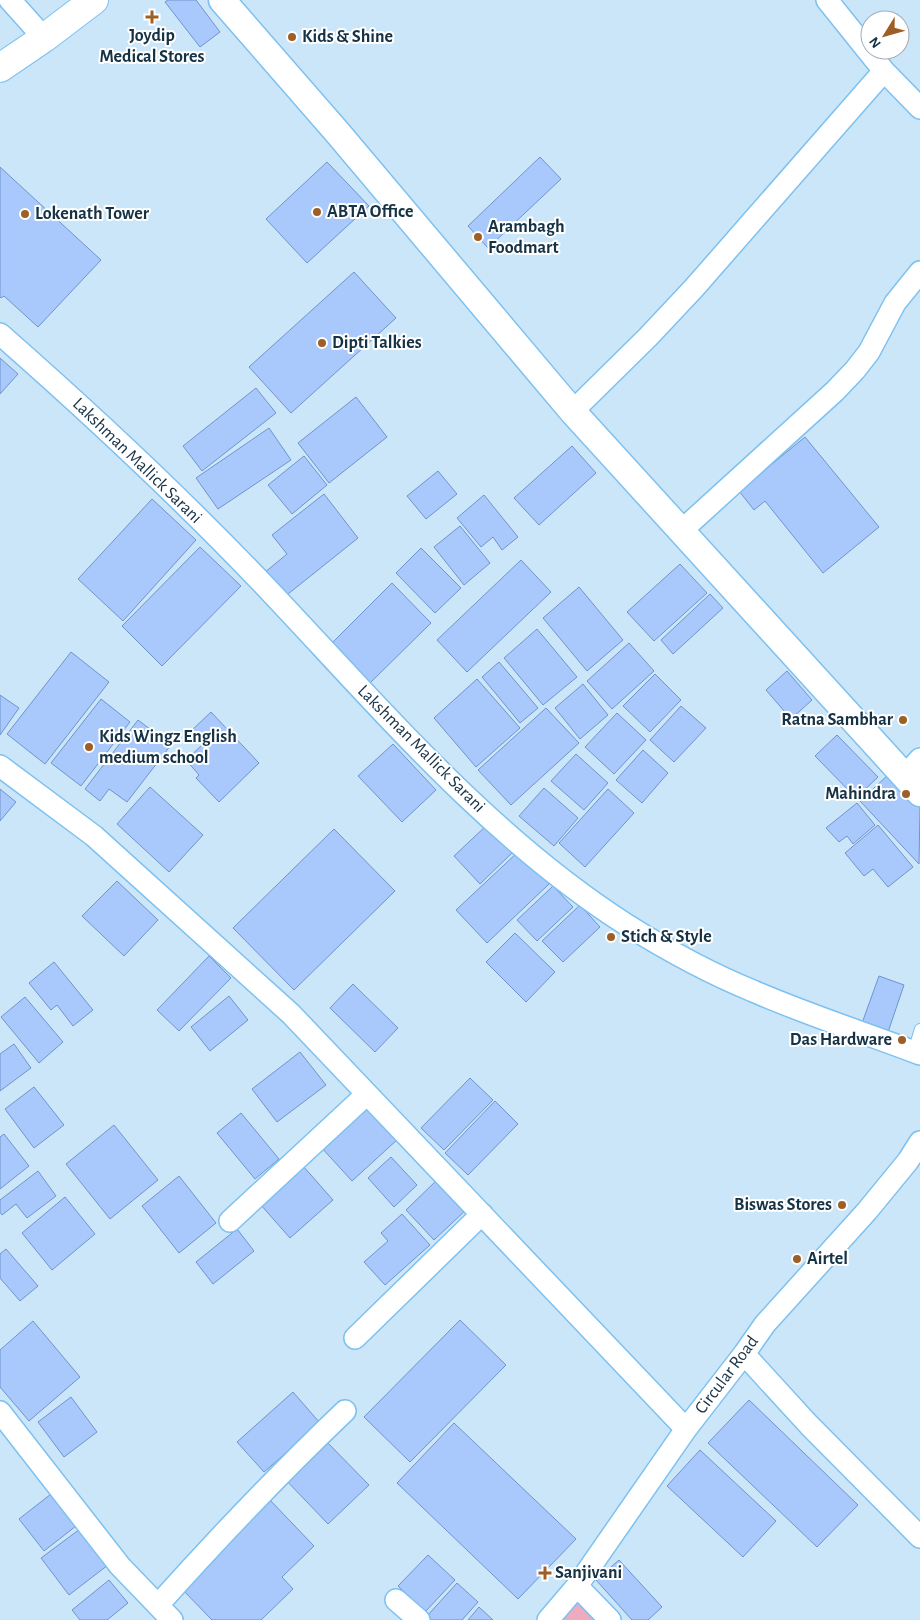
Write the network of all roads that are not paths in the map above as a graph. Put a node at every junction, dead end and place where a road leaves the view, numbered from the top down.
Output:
1 (10, 0) edge
2 (94, 0) edge
3 (112, 0) edge
4 (222, 0) edge
5 (242, 0) edge
6 (827, 0) edge
7 (44, 38) junction
8 (0, 68) edge
9 (884, 71) junction
10 (920, 108) edge
11 (920, 272) edge
12 (0, 334) edge
13 (578, 407) junction
14 (686, 526) junction
15 (0, 766) edge
16 (916, 774) edge
17 (920, 1029) edge
18 (916, 1053) edge
19 (367, 1094) junction
20 (920, 1142) edge
21 (482, 1214) junction
22 (230, 1221) dead end
23 (355, 1338) dead end
24 (744, 1354) junction
25 (345, 1410) dead end
26 (0, 1412) edge
27 (686, 1429) junction
28 (920, 1537) edge
29 (577, 1586) junction
30 (396, 1600) dead end
31 (165, 1613) edge
32 (419, 1620) edge
33 (548, 1620) edge
34 (610, 1620) edge

1 - 7 street
2 - 7 main road
3 - 7 main road
4 - 13 street
5 - 13 street
6 - 9 street
7 - 8 main road
9 - 10 street
9 - 13 street
11 - 14 street
12 - 18 street, Lakshman Mallick Sarani
13 - 14 street
14 - 16 street
15 - 19 street
17 - 18 lane
19 - 21 street
19 - 22 street
20 - 24 street, Circular Road
21 - 23 street
21 - 27 street
24 - 27 street, Circular Road
24 - 28 street
25 - 31 street
26 - 31 street
27 - 29 street, Circular Road
29 - 33 street, Circular Road
29 - 34 street
30 - 32 street

